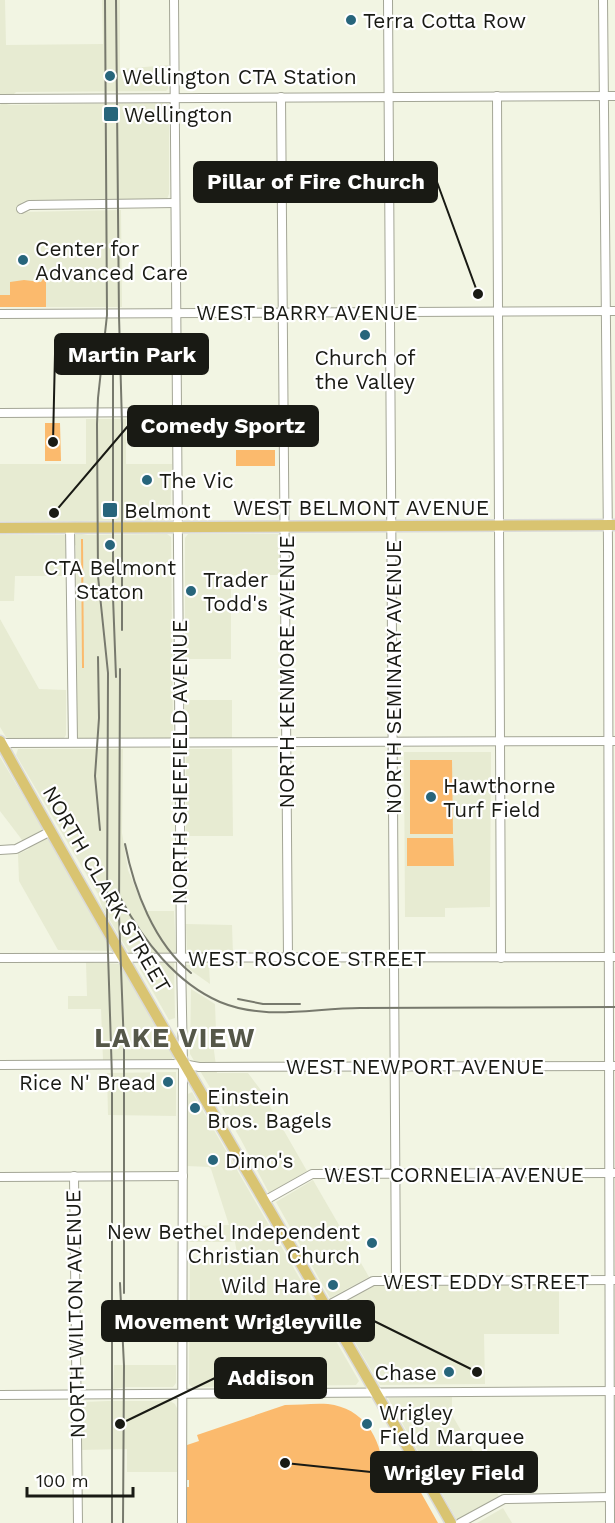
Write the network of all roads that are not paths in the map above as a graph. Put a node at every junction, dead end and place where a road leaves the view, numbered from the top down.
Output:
1 (174, 0) edge
2 (388, 0) edge
3 (603, 0) edge
4 (497, 96) junction
5 (603, 96) junction
6 (615, 96) edge
7 (281, 97) junction
8 (389, 97) junction
9 (175, 98) junction
10 (0, 99) edge
11 (604, 202) junction
12 (615, 202) edge
13 (176, 203) junction
14 (21, 209) dead end
15 (498, 311) junction
16 (610, 311) edge
17 (176, 312) junction
18 (283, 312) junction
19 (391, 312) junction
20 (0, 314) edge
21 (177, 412) junction
22 (0, 413) edge
23 (611, 418) edge
24 (611, 525) edge
25 (393, 526) junction
26 (499, 526) junction
27 (285, 527) junction
28 (0, 528) edge
29 (70, 528) junction
30 (178, 528) junction
31 (611, 632) edge
32 (612, 741) edge
33 (0, 742) edge
34 (73, 742) junction
35 (179, 742) junction
36 (286, 742) junction
37 (394, 742) junction
38 (500, 742) junction
39 (51, 831) junction
40 (0, 850) edge
41 (501, 957) junction
42 (612, 957) edge
43 (0, 958) edge
44 (124, 958) junction
45 (181, 958) junction
46 (288, 958) junction
47 (395, 958) junction
48 (183, 1064) junction
49 (0, 1065) edge
50 (395, 1066) junction
51 (612, 1066) edge
52 (612, 1173) edge
53 (396, 1174) junction
54 (74, 1176) junction
55 (183, 1176) junction
56 (0, 1177) edge
57 (264, 1201) junction
58 (612, 1280) edge
59 (396, 1281) junction
60 (327, 1306) junction
61 (612, 1391) edge
62 (376, 1392) junction
63 (77, 1394) junction
64 (182, 1394) junction
65 (0, 1395) edge
66 (610, 1497) junction
67 (78, 1523) edge
68 (182, 1523) edge
69 (451, 1523) edge
70 (460, 1523) edge
71 (610, 1523) edge

1 - 9 street, NORTH SHEFFIELD AVENUE
2 - 8 street, NORTH SEMINARY AVENUE
3 - 5 street
4 - 5 street
4 - 8 street
4 - 15 street
5 - 6 street
5 - 11 street
7 - 8 street
7 - 9 street
7 - 18 street, NORTH KENMORE AVENUE
8 - 19 street, NORTH SEMINARY AVENUE
9 - 10 street
9 - 13 street, NORTH SHEFFIELD AVENUE
11 - 12 street
11 - 16 street
13 - 14 street
13 - 17 street, NORTH SHEFFIELD AVENUE
15 - 16 street, WEST BARRY AVENUE
15 - 19 street, WEST BARRY AVENUE
15 - 26 street
16 - 23 street
17 - 18 street, WEST BARRY AVENUE
17 - 20 street, WEST BARRY AVENUE
17 - 21 street, NORTH SHEFFIELD AVENUE
18 - 19 street, WEST BARRY AVENUE
18 - 27 street, NORTH KENMORE AVENUE
19 - 25 street, NORTH SEMINARY AVENUE
21 - 22 street
21 - 30 street, NORTH SHEFFIELD AVENUE
23 - 24 street
24 - 26 main road, WEST BELMONT AVENUE
24 - 31 street
25 - 26 main road, WEST BELMONT AVENUE
25 - 27 main road, WEST BELMONT AVENUE
25 - 37 street, NORTH SEMINARY AVENUE
26 - 38 street
27 - 30 main road, WEST BELMONT AVENUE
27 - 36 street, NORTH KENMORE AVENUE
28 - 29 main road, WEST BELMONT AVENUE
29 - 30 main road, WEST BELMONT AVENUE
29 - 34 street
30 - 35 street, NORTH SHEFFIELD AVENUE
31 - 32 street
32 - 38 street
32 - 42 street
33 - 34 street
33 - 39 main road, NORTH CLARK STREET
34 - 35 street
35 - 36 street
35 - 45 street, NORTH SHEFFIELD AVENUE
36 - 37 street
36 - 46 street, NORTH KENMORE AVENUE
37 - 38 street
37 - 47 street, NORTH SEMINARY AVENUE
38 - 41 street
39 - 40 street
39 - 44 main road, NORTH CLARK STREET
41 - 42 street, WEST ROSCOE STREET
41 - 47 street, WEST ROSCOE STREET
42 - 51 street
43 - 44 street, WEST ROSCOE STREET
44 - 45 street, WEST ROSCOE STREET
44 - 48 main road, NORTH CLARK STREET
45 - 46 street, WEST ROSCOE STREET
45 - 48 street, NORTH SHEFFIELD AVENUE
46 - 47 street, WEST ROSCOE STREET
47 - 50 street, NORTH SEMINARY AVENUE
48 - 49 street, WEST NEWPORT AVENUE
48 - 50 street, WEST NEWPORT AVENUE
48 - 55 street, NORTH SHEFFIELD AVENUE
48 - 57 main road, NORTH CLARK STREET
50 - 51 street, WEST NEWPORT AVENUE
50 - 53 street, NORTH SEMINARY AVENUE
51 - 52 street
52 - 53 street, WEST CORNELIA AVENUE
52 - 58 street
53 - 57 street, WEST CORNELIA AVENUE
53 - 59 street, NORTH SEMINARY AVENUE
54 - 55 street
54 - 56 street
54 - 63 street, NORTH WILTON AVENUE
55 - 64 street, NORTH SHEFFIELD AVENUE
57 - 60 main road, NORTH CLARK STREET
58 - 59 street, WEST EDDY STREET
58 - 61 street
59 - 60 street, WEST EDDY STREET
60 - 62 main road, NORTH CLARK STREET
61 - 62 street
61 - 66 street
62 - 64 street
62 - 69 main road, NORTH CLARK STREET
63 - 64 street
63 - 65 street
63 - 67 street, NORTH WILTON AVENUE
64 - 68 street, NORTH SHEFFIELD AVENUE
66 - 70 street
66 - 71 street

